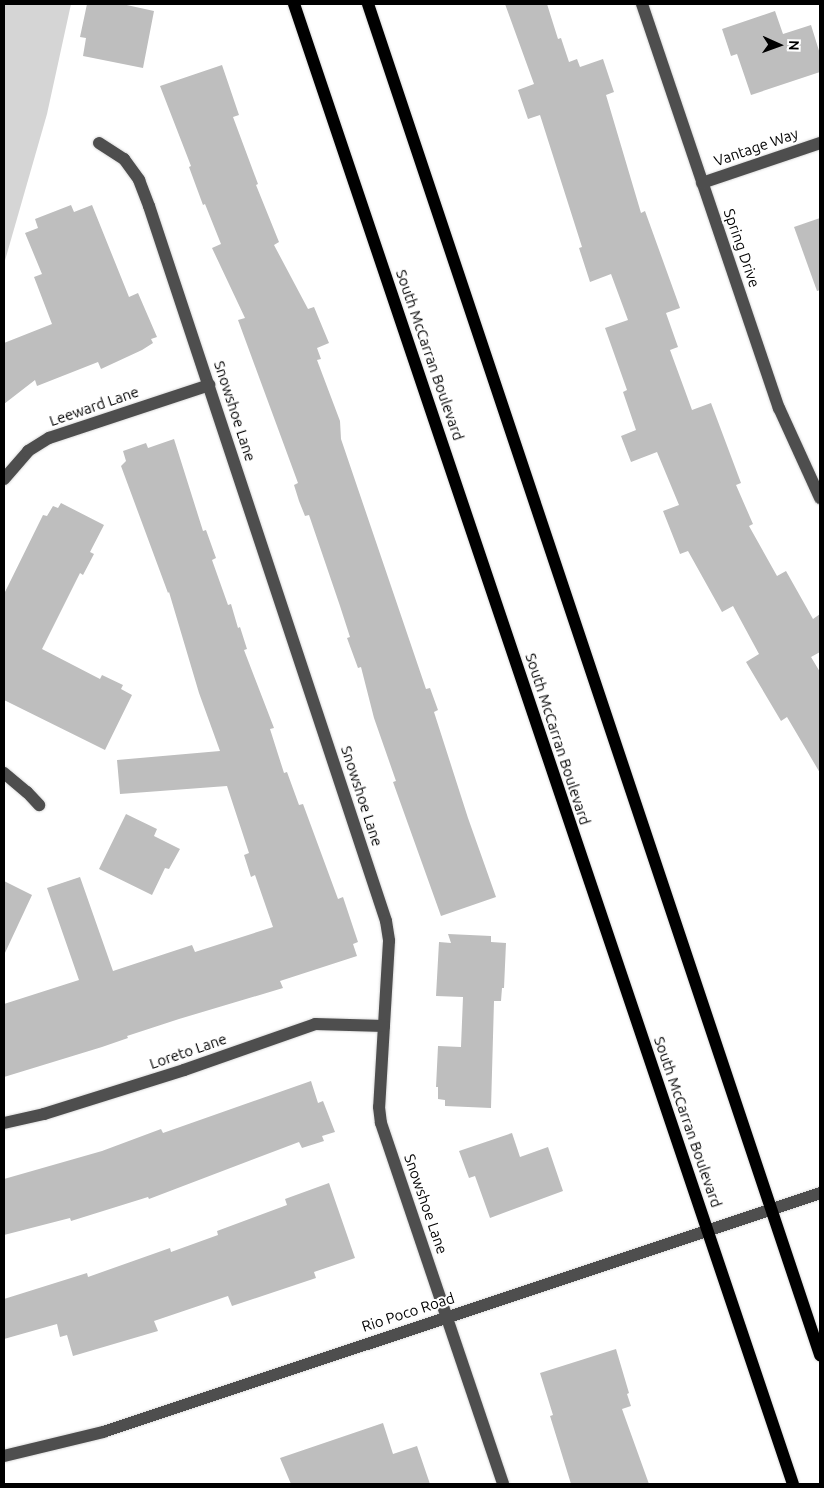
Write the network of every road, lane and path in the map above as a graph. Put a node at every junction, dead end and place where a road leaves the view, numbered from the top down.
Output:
1 (294, 4) edge
2 (368, 4) edge
3 (642, 4) edge
4 (820, 142) edge
5 (99, 143) dead end
6 (702, 183) junction
7 (209, 384) junction
8 (4, 479) edge
9 (820, 498) edge
10 (4, 773) edge
11 (39, 805) dead end
12 (384, 1026) junction
13 (4, 1123) edge
14 (820, 1194) edge
15 (772, 1209) junction
16 (708, 1231) junction
17 (448, 1316) junction
18 (820, 1355) edge
19 (4, 1456) edge
20 (503, 1484) edge
21 (793, 1484) edge

1 - 16 main road, South McCarran Boulevard
2 - 15 main road
3 - 6 street, Spring Drive
4 - 6 street, Vantage Way
5 - 7 street, Snowshoe Lane
6 - 9 street, Spring Drive
7 - 8 street, Leeward Lane
7 - 12 street, Snowshoe Lane
10 - 11 street
12 - 13 street, Loreto Lane
12 - 17 street, Snowshoe Lane
14 - 15 street, Rio Poco Road
15 - 16 street, Rio Poco Road
15 - 18 main road
16 - 17 street, Rio Poco Road
16 - 21 main road, South McCarran Boulevard
17 - 19 street, Rio Poco Road
17 - 20 street, Snowshoe Lane

